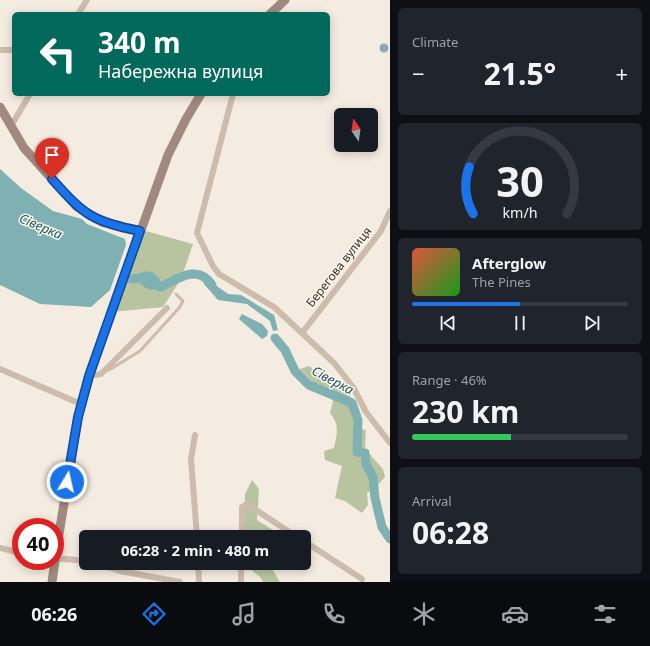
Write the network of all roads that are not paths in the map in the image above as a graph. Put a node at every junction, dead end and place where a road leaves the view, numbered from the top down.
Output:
1 (87, 0) edge
2 (285, 0) edge
3 (79, 12) edge
4 (272, 12) edge
5 (0, 50) edge
6 (12, 50) edge
7 (29, 96) edge
8 (200, 96) edge
9 (232, 96) edge
10 (0, 107) edge
11 (11, 126) junction
12 (390, 211) edge
13 (140, 231) junction
14 (176, 294) dead end
15 (166, 308) dead end
16 (302, 333) junction
17 (0, 369) edge
18 (101, 374) junction
19 (89, 376) junction
20 (81, 404) junction
21 (195, 435) dead end
22 (390, 443) edge
23 (62, 518) edge
24 (196, 530) edge
25 (242, 530) edge
26 (286, 530) edge
27 (311, 546) edge
28 (0, 548) edge
29 (12, 550) edge
30 (64, 559) edge
31 (79, 560) edge
32 (54, 570) edge
33 (115, 570) edge
34 (198, 570) edge
35 (241, 570) edge
36 (362, 579) dead end
37 (168, 581) edge
38 (52, 582) edge
39 (180, 582) edge
40 (199, 582) edge
41 (241, 582) edge

1 - 3 street
2 - 4 street
5 - 6 street
7 - 11 street
8 - 13 street
9 - 16 street
10 - 11 street
11 - 13 street
12 - 16 street, Берегова вулиця
13 - 19 street
14 - 18 lane
15 - 18 street
16 - 22 street
17 - 20 street
18 - 19 street
19 - 20 street
20 - 23 street
21 - 24 street
25 - 26 street
27 - 36 street
28 - 29 street
30 - 31 street
32 - 38 street
33 - 37 street
34 - 40 street
35 - 41 street
37 - 39 street

